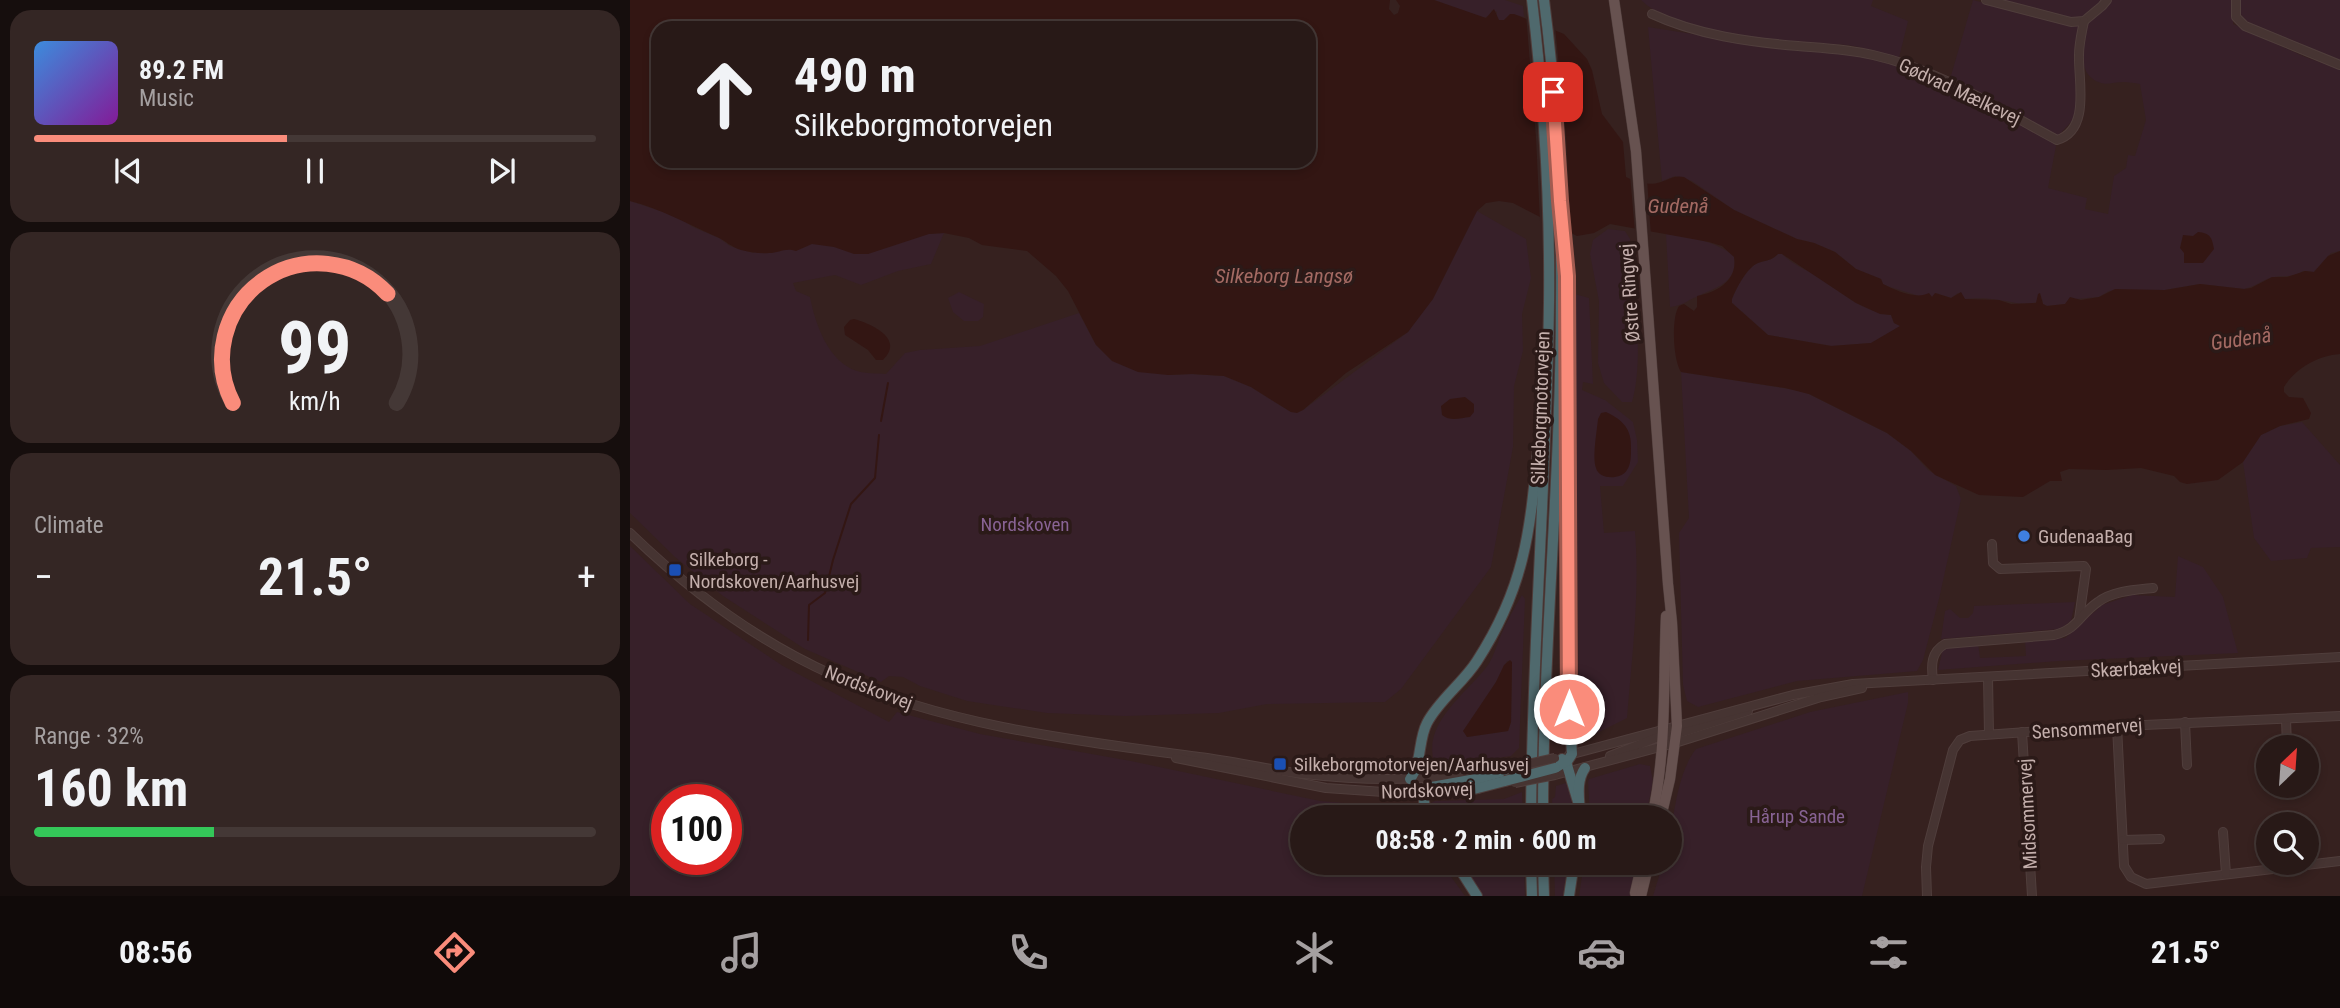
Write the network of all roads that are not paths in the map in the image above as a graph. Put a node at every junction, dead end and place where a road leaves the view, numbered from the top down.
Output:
1 (1532, 0) edge
2 (1544, 0) edge
3 (1614, 0) edge
4 (1986, 0) edge
5 (2107, 0) edge
6 (2236, 0) edge
7 (1652, 13) dead end
8 (2084, 22) junction
9 (2340, 65) edge
10 (1565, 305) junction
11 (1547, 333) junction
12 (630, 533) edge
13 (1992, 544) dead end
14 (1668, 584) junction
15 (2152, 588) dead end
16 (2079, 619) junction
17 (2340, 657) edge
18 (1988, 677) junction
19 (1933, 680) junction
20 (1889, 683) junction
21 (2340, 716) edge
22 (2286, 719) junction
23 (2185, 722) junction
24 (2117, 726) junction
25 (2022, 732) junction
26 (1989, 734) junction
27 (2287, 735) edge
28 (1670, 736) junction
29 (1687, 739) joint
30 (1421, 742) junction
31 (1148, 751) junction
32 (1530, 764) joint
33 (1561, 764) junction
34 (2187, 765) dead end
35 (1585, 768) junction
36 (1505, 776) junction
37 (1410, 779) junction
38 (1428, 788) junction
39 (1474, 789) joint
40 (1427, 805) edge
41 (1531, 805) edge
42 (1544, 805) edge
43 (1579, 805) joint
44 (1655, 805) edge
45 (1661, 805) edge
46 (2223, 832) dead end
47 (2160, 839) dead end
48 (2123, 840) junction
49 (2340, 861) edge
50 (2319, 862) edge
51 (2256, 870) edge
52 (2226, 874) junction
53 (1464, 875) edge
54 (1531, 875) edge
55 (1544, 875) edge
56 (1572, 875) edge
57 (1639, 875) edge
58 (1646, 875) edge
59 (1477, 896) edge
60 (1532, 896) edge
61 (1544, 896) edge
62 (1569, 896) edge
63 (1635, 896) edge
64 (1641, 896) edge
65 (1927, 896) edge
66 (2032, 896) edge

1 - 11 highway, Silkeborgmotorvejen
2 - 10 highway
3 - 14 main road, Østre Ringvej
4 - 8 street
5 - 8 street
6 - 9 street
7 - 8 street, Gødvad Mælkevej
10 - 33 highway
10 - 42 highway, Silkeborgmotorvejen
11 - 30 highway
11 - 41 highway, Silkeborgmotorvejen
12 - 31 street, Nordskovvej
13 - 16 street
14 - 28 main road, Østre Ringvej
14 - 28 main road, Østre Ringvej
15 - 16 street
16 - 19 street
17 - 18 street, Skærbækvej
18 - 19 street, Skærbækvej
18 - 26 street
19 - 20 street, Skærbækvej
20 - 28 street, Skærbækvej
20 - 29 street, Skærbækvej
21 - 22 street, Sensommervej
22 - 23 street, Sensommervej
22 - 27 street
23 - 24 street, Sensommervej
23 - 34 street
24 - 25 street, Sensommervej
24 - 48 street
25 - 26 street, Sensommervej
25 - 66 street, Midsommervej
26 - 65 street, Sensommervej
28 - 29 main road
28 - 33 street
28 - 35 street
28 - 44 main road
28 - 45 main road
30 - 37 highway
30 - 38 highway
31 - 37 street, Nordskovvej
31 - 38 street, Nordskovvej
32 - 33 street, bridge
32 - 36 highway, bridge
33 - 35 street
33 - 36 highway, bridge
33 - 43 highway
35 - 43 highway
36 - 38 highway
36 - 39 highway
37 - 38 street, Nordskovvej
38 - 39 street, Nordskovvej
38 - 40 highway
46 - 52 street
47 - 48 street
48 - 52 street
49 - 50 street
51 - 52 street
53 - 59 highway
54 - 60 highway
55 - 61 highway
56 - 62 highway
57 - 63 main road
58 - 64 main road

